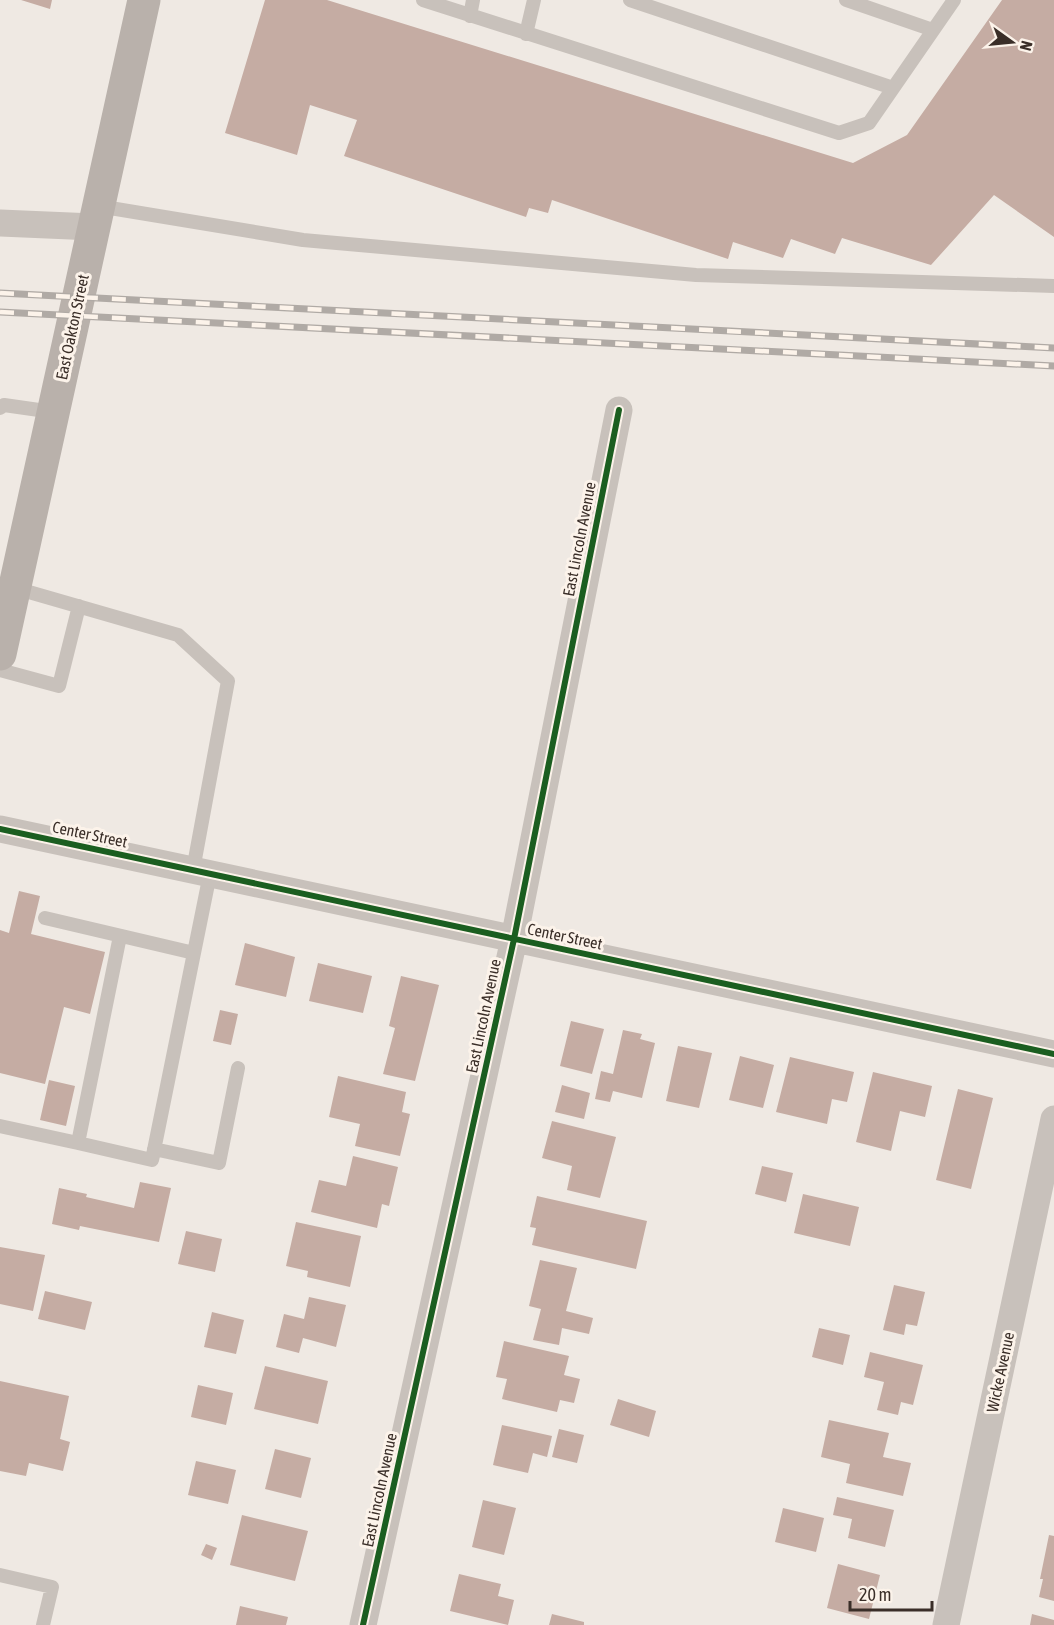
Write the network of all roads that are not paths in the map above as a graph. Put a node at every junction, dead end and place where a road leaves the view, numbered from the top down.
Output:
1 (144, 0) edge
2 (423, 0) edge
3 (474, 0) edge
4 (534, 0) edge
5 (630, 0) edge
6 (846, 0) edge
7 (954, 0) edge
8 (470, 16) junction
9 (933, 30) junction
10 (526, 34) junction
11 (893, 88) junction
12 (96, 217) junction
13 (0, 223) edge
14 (1054, 286) edge
15 (0, 408) edge
16 (619, 410) dead end
17 (53, 412) junction
18 (8, 602) edge
19 (79, 606) junction
20 (0, 654) edge
21 (0, 670) edge
22 (0, 829) edge
23 (202, 872) junction
24 (45, 918) dead end
25 (120, 936) junction
26 (514, 939) junction
27 (194, 953) junction
28 (1054, 1054) edge
29 (238, 1068) dead end
30 (1054, 1119) edge
31 (0, 1126) edge
32 (78, 1143) junction
33 (154, 1149) junction
34 (0, 1575) edge
35 (43, 1625) edge
36 (363, 1625) edge
37 (946, 1625) edge

1 - 12 main road, East Oakton Street
2 - 8 lane
3 - 8 lane
4 - 10 lane
5 - 11 lane
6 - 9 lane
7 - 9 lane
8 - 10 lane
9 - 11 lane
10 - 11 lane
12 - 13 street
12 - 14 lane
12 - 17 main road, East Oakton Street
15 - 17 lane
16 - 26 street, East Lincoln Avenue
17 - 18 main road, East Oakton Street
18 - 19 lane
18 - 20 main road, East Oakton Street
19 - 21 lane
19 - 23 lane
22 - 23 street, Center Street
23 - 26 street, Center Street
23 - 27 lane
24 - 25 lane
25 - 27 lane
25 - 32 lane
26 - 28 street, Center Street
26 - 36 street, East Lincoln Avenue
27 - 33 lane
29 - 33 lane
30 - 37 street, Wicke Avenue
31 - 32 lane
32 - 33 lane
34 - 35 lane

